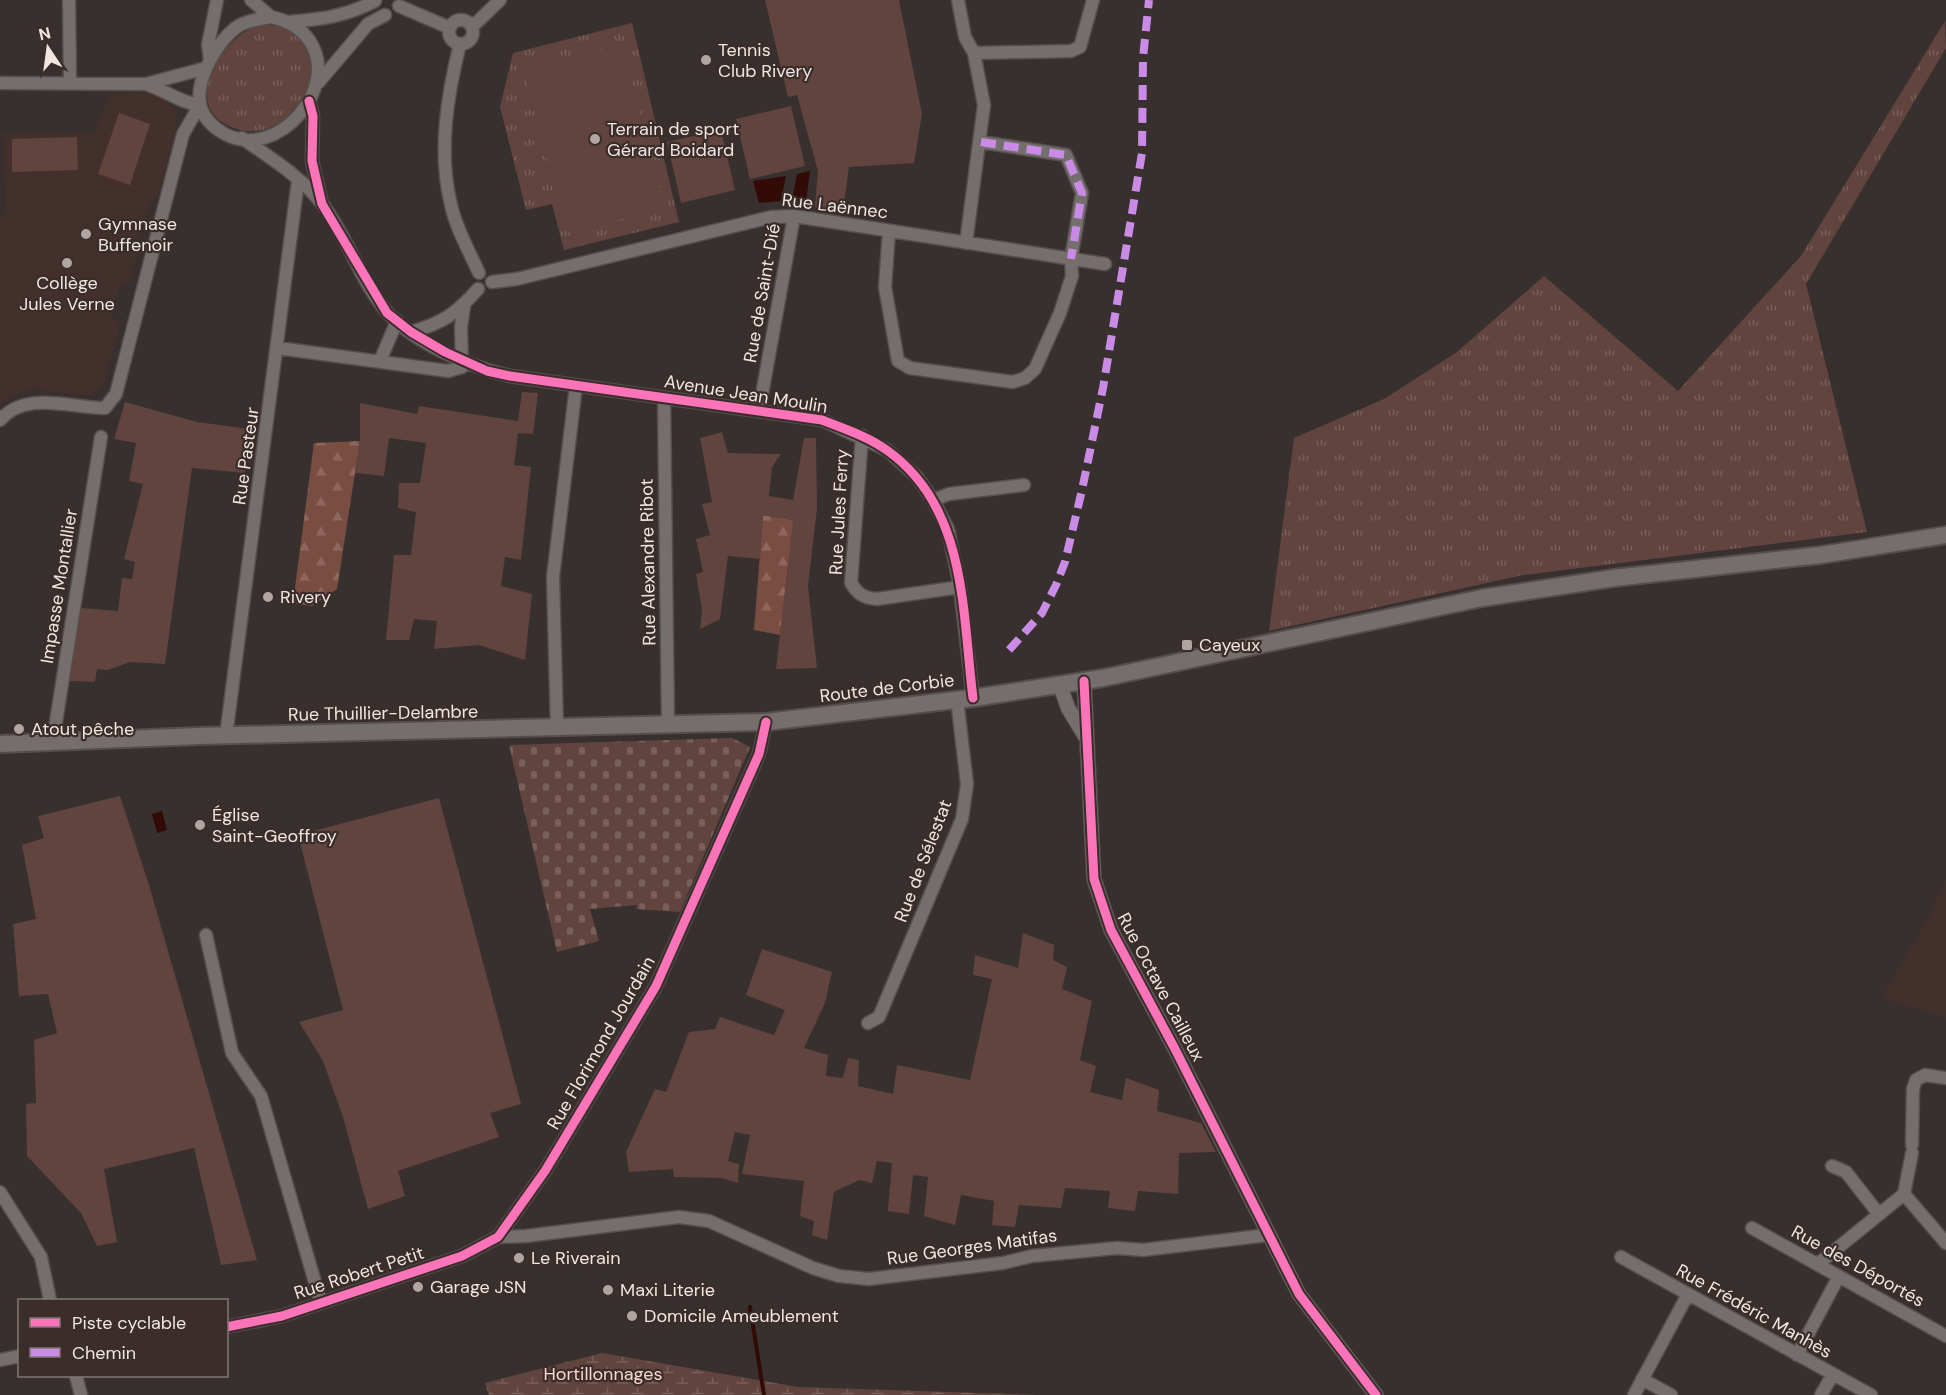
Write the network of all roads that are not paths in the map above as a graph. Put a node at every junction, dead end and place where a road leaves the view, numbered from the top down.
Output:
1 (69, 0) edge
2 (217, 0) edge
3 (251, 0) edge
4 (500, 0) edge
5 (958, 0) edge
6 (1093, 0) edge
7 (375, 1) edge
8 (399, 3) edge
9 (385, 15) junction
10 (271, 17) junction
11 (288, 22) junction
12 (472, 27) junction
13 (450, 28) junction
14 (460, 44) junction
15 (974, 53) junction
16 (208, 64) junction
17 (0, 83) edge
18 (69, 83) junction
19 (146, 84) junction
20 (317, 84) junction
21 (309, 101) junction
22 (200, 105) junction
23 (242, 138) junction
24 (981, 142) junction
25 (298, 181) junction
26 (322, 204) junction
27 (794, 216) junction
28 (890, 231) junction
29 (966, 243) junction
30 (1071, 259) junction
31 (1105, 264) dead end
32 (479, 273) junction
33 (492, 282) junction
34 (478, 289) junction
35 (464, 307) junction
36 (397, 321) junction
37 (411, 332) junction
38 (278, 348) junction
39 (380, 361) junction
40 (464, 362) junction
41 (576, 386) junction
42 (664, 398) junction
43 (759, 411) junction
44 (0, 420) edge
45 (862, 436) junction
46 (101, 437) dead end
47 (1024, 485) dead end
48 (933, 500) junction
49 (1946, 536) edge
50 (960, 587) junction
51 (1084, 681) junction
52 (1060, 685) junction
53 (965, 698) junction
54 (766, 722) junction
55 (668, 725) junction
56 (557, 728) junction
57 (226, 736) junction
58 (1086, 738) junction
59 (53, 741) junction
60 (0, 744) edge
61 (206, 935) dead end
62 (868, 1023) dead end
63 (1946, 1078) edge
64 (1832, 1166) dead end
65 (0, 1192) edge
66 (1904, 1194) junction
67 (1878, 1213) junction
68 (1752, 1228) dead end
69 (1268, 1234) junction
70 (498, 1237) junction
71 (1946, 1243) edge
72 (1620, 1257) dead end
73 (1818, 1264) junction
74 (1839, 1276) junction
75 (1687, 1296) junction
76 (50, 1299) edge
77 (321, 1303) junction
78 (228, 1327) edge
79 (1946, 1336) edge
80 (1797, 1355) junction
81 (18, 1356) edge
82 (0, 1360) edge
83 (1833, 1374) junction
84 (75, 1377) edge
85 (1642, 1379) junction
86 (81, 1395) edge
87 (1376, 1395) edge
88 (1634, 1395) edge
89 (1671, 1395) edge
90 (1821, 1395) edge
91 (1871, 1395) edge

1 - 18 street
2 - 16 street
3 - 10 street
4 - 12 street
5 - 15 street
6 - 15 street
7 - 9 street
7 - 11 street
8 - 9 street
8 - 13 street
9 - 20 street
10 - 11 street
10 - 16 street
11 - 20 street
12 - 13 street
12 - 14 street
13 - 14 street
14 - 32 street
15 - 24 street
16 - 19 street
16 - 22 street
17 - 18 street
18 - 19 street
19 - 22 street
20 - 21 street
21 - 23 street
21 - 26 street
22 - 23 street
22 - 44 street
23 - 25 street
24 - 29 street
24 - 30 street
25 - 26 street
25 - 38 street, Rue Pasteur
26 - 36 street, Avenue Jean Moulin
27 - 28 street, Rue Laënnec
27 - 33 street, Rue Laënnec
27 - 43 street, Rue de Saint-Dié
28 - 29 street, Rue Laënnec
28 - 30 street
29 - 30 street, Rue Laënnec
30 - 31 street, Rue Laënnec
32 - 33 street
32 - 34 street
33 - 34 street
34 - 35 street
35 - 37 street
35 - 40 street
36 - 37 street, Avenue Jean Moulin
36 - 39 street
37 - 40 street, Avenue Jean Moulin
38 - 39 street
38 - 57 street, Rue Pasteur
39 - 40 street
40 - 41 street, Avenue Jean Moulin
41 - 42 street, Avenue Jean Moulin
41 - 56 street
42 - 43 street, Avenue Jean Moulin
42 - 55 street, Rue Alexandre Ribot
43 - 45 street, Avenue Jean Moulin
45 - 48 street, Avenue Jean Moulin
45 - 50 street, Rue Jules Ferry
46 - 59 street, Impasse Montallier
47 - 48 street
48 - 50 street, Avenue Jean Moulin
49 - 51 main road, Route de Corbie
50 - 53 street, Avenue Jean Moulin
51 - 52 main road, Route de Corbie
51 - 58 street, Rue Octave Cailleux
52 - 53 main road, Route de Corbie
52 - 58 street
53 - 54 main road, Route de Corbie
53 - 62 street, Rue de Sélestat
54 - 55 main road, Rue Thuillier-Delambre
54 - 70 street, Rue Florimond Jourdain
55 - 56 main road, Rue Thuillier-Delambre
56 - 57 main road, Rue Thuillier-Delambre
57 - 59 main road, Rue Thuillier-Delambre
58 - 69 street, Rue Octave Cailleux
59 - 60 main road, Rue Thuillier-Delambre
61 - 77 street
63 - 66 street
64 - 67 street
65 - 76 street
66 - 67 street
66 - 71 street
67 - 73 street
68 - 73 street, Rue des Déportés
69 - 70 street, Rue Georges Matifas
69 - 87 street
70 - 77 street, Rue Robert Petit
72 - 75 street, Rue Frédéric Manhès
73 - 74 street, Rue des Déportés
74 - 79 street, Rue des Déportés
74 - 80 street
75 - 80 street, Rue Frédéric Manhès
75 - 85 street
77 - 78 street, Rue Robert Petit
80 - 83 street, Rue Frédéric Manhès
81 - 82 street
83 - 90 street
83 - 91 street, Rue Frédéric Manhès
84 - 86 street
85 - 88 street
85 - 89 street

